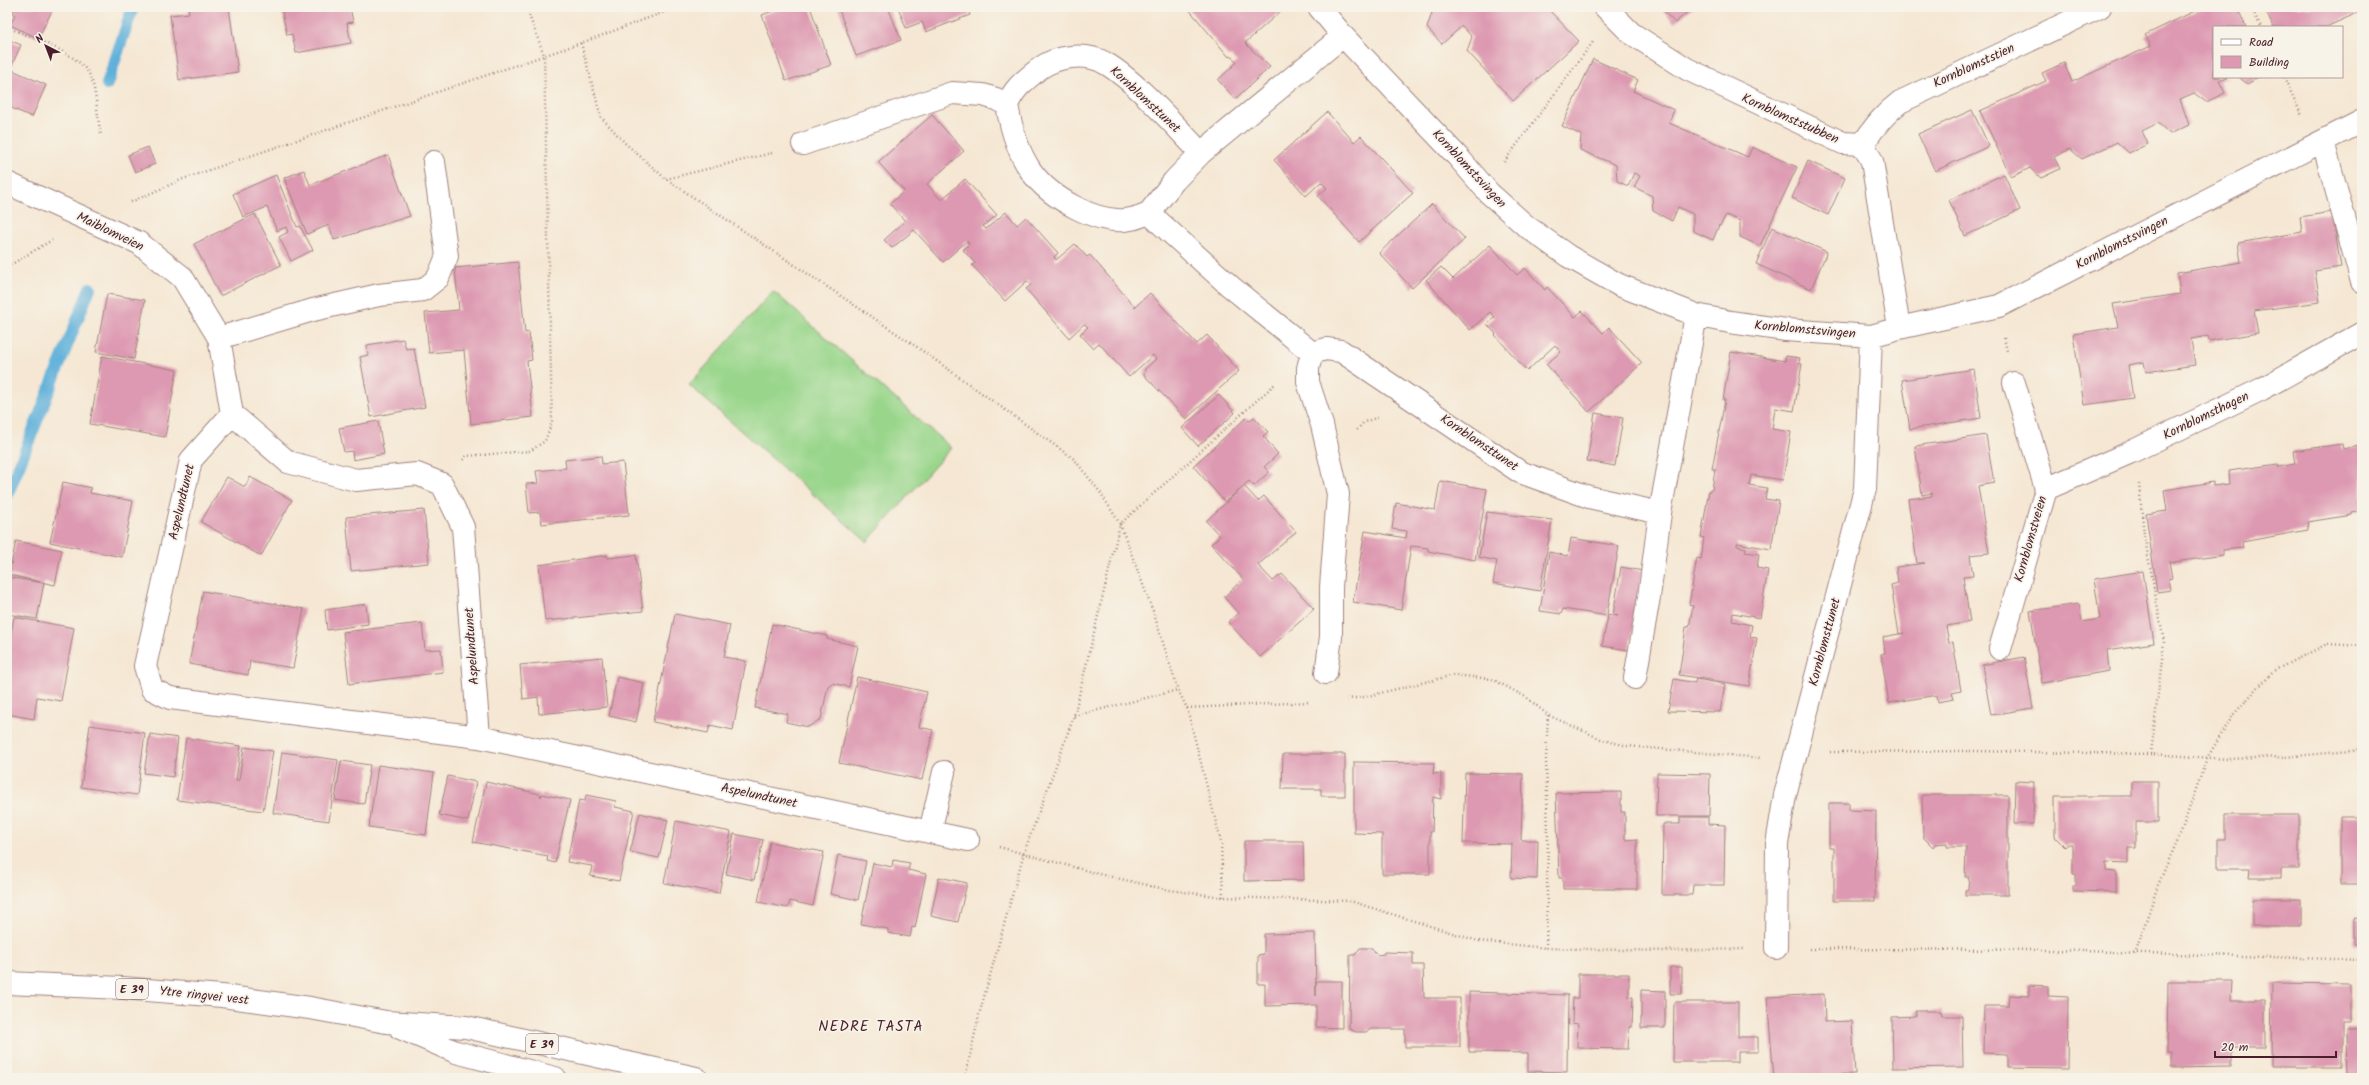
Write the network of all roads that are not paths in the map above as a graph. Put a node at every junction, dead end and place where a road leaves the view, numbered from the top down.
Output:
1 (1318, 7) edge
2 (2100, 7) edge
3 (1610, 13) edge
4 (1343, 36) junction
5 (1007, 105) junction
6 (2362, 121) edge
7 (2323, 142) junction
8 (803, 144) road end
9 (1863, 144) junction
10 (1201, 152) junction
11 (434, 162) dead end
12 (7, 183) edge
13 (1149, 213) junction
14 (2362, 282) edge
15 (1696, 315) junction
16 (1899, 328) junction
17 (2362, 333) edge
18 (1871, 336) junction
19 (220, 338) junction
20 (1312, 352) junction
21 (2014, 383) road end
22 (232, 414) junction
23 (2046, 489) junction
24 (1660, 513) junction
25 (2000, 649) dead end
26 (1326, 672) dead end
27 (1635, 678) dead end
28 (479, 737) junction
29 (944, 772) dead end
30 (930, 832) junction
31 (968, 840) road end
32 (1776, 948) road end
33 (7, 983) edge
34 (386, 1022) junction
35 (556, 1078) edge
36 (696, 1078) edge

1 - 4 main road, Kornblomstsvingen
2 - 9 main road, Kornblomststien
3 - 9 main road, Kornblomststubben
4 - 10 main road
4 - 15 main road, Kornblomstsvingen
5 - 8 main road
5 - 10 main road, Kornblomsttunet
5 - 13 main road
6 - 7 main road, Kornblomstsvingen
7 - 14 main road
7 - 16 main road, Kornblomstsvingen
9 - 16 main road
10 - 13 main road
11 - 19 main road
12 - 19 main road, Maiblomveien
13 - 20 main road
15 - 18 main road, Kornblomstsvingen
15 - 24 main road
16 - 18 main road, Kornblomstsvingen
17 - 23 main road, Kornblomsthagen
18 - 32 main road, Kornblomsttunet
19 - 22 main road, Maiblomveien
20 - 24 main road, Kornblomsttunet
20 - 26 main road
21 - 23 main road, Kornblomstveien
22 - 28 main road, Aspelundtunet
22 - 28 main road, Aspelundtunet
23 - 25 main road, Kornblomstveien
24 - 27 main road
28 - 30 main road, Aspelundtunet
29 - 30 main road
30 - 31 main road, Aspelundtunet
33 - 34 main road, Ytre ringvei vest / E 39
34 - 35 main road, E 39
34 - 36 main road, E 39

